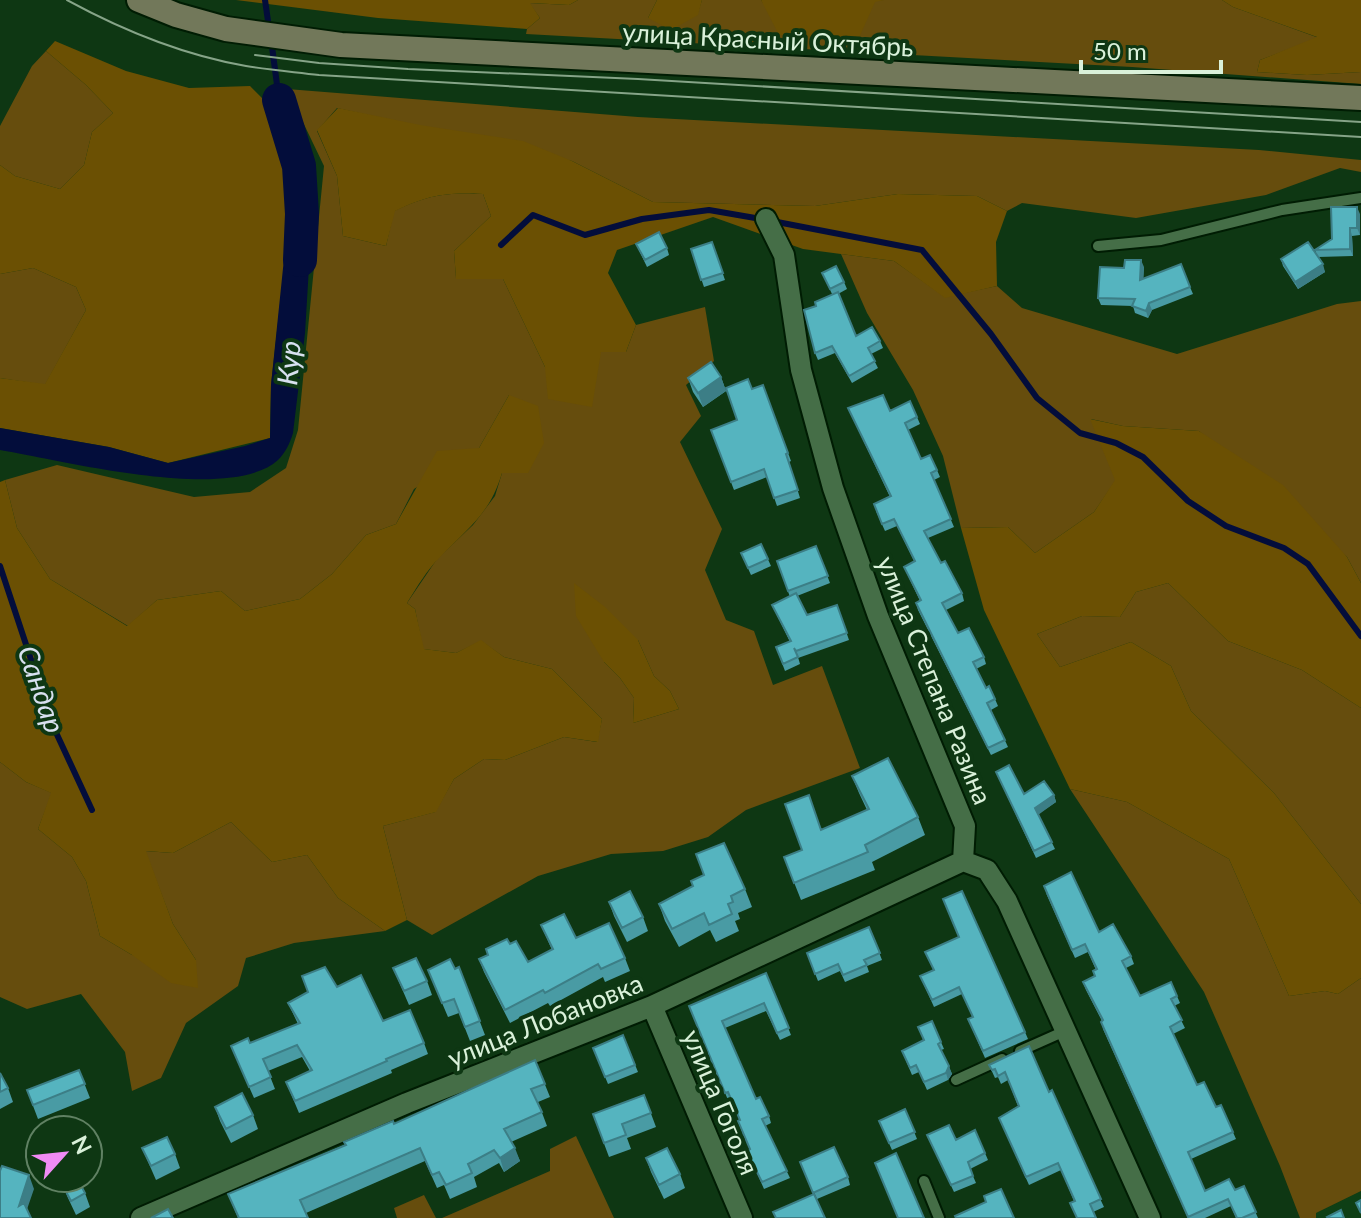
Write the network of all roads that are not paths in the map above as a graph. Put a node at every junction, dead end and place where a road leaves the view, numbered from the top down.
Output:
1 (139, 0) edge
2 (1361, 98) edge
3 (1361, 198) edge
4 (766, 219) dead end
5 (1098, 246) dead end
6 (963, 861) junction
7 (652, 1006) junction
8 (1065, 1031) junction
9 (956, 1080) dead end
10 (924, 1181) dead end
11 (141, 1218) edge
12 (742, 1218) edge
13 (939, 1218) edge
14 (1150, 1218) edge

1 - 2 main road, улица Красный Октябрь
3 - 5 lane
4 - 6 street, улица Степана Разина
6 - 7 street, улица Лобановка
6 - 8 street
7 - 11 street, улица Лобановка
7 - 12 street, улица Гоголя
8 - 9 lane
8 - 14 street
10 - 13 lane

